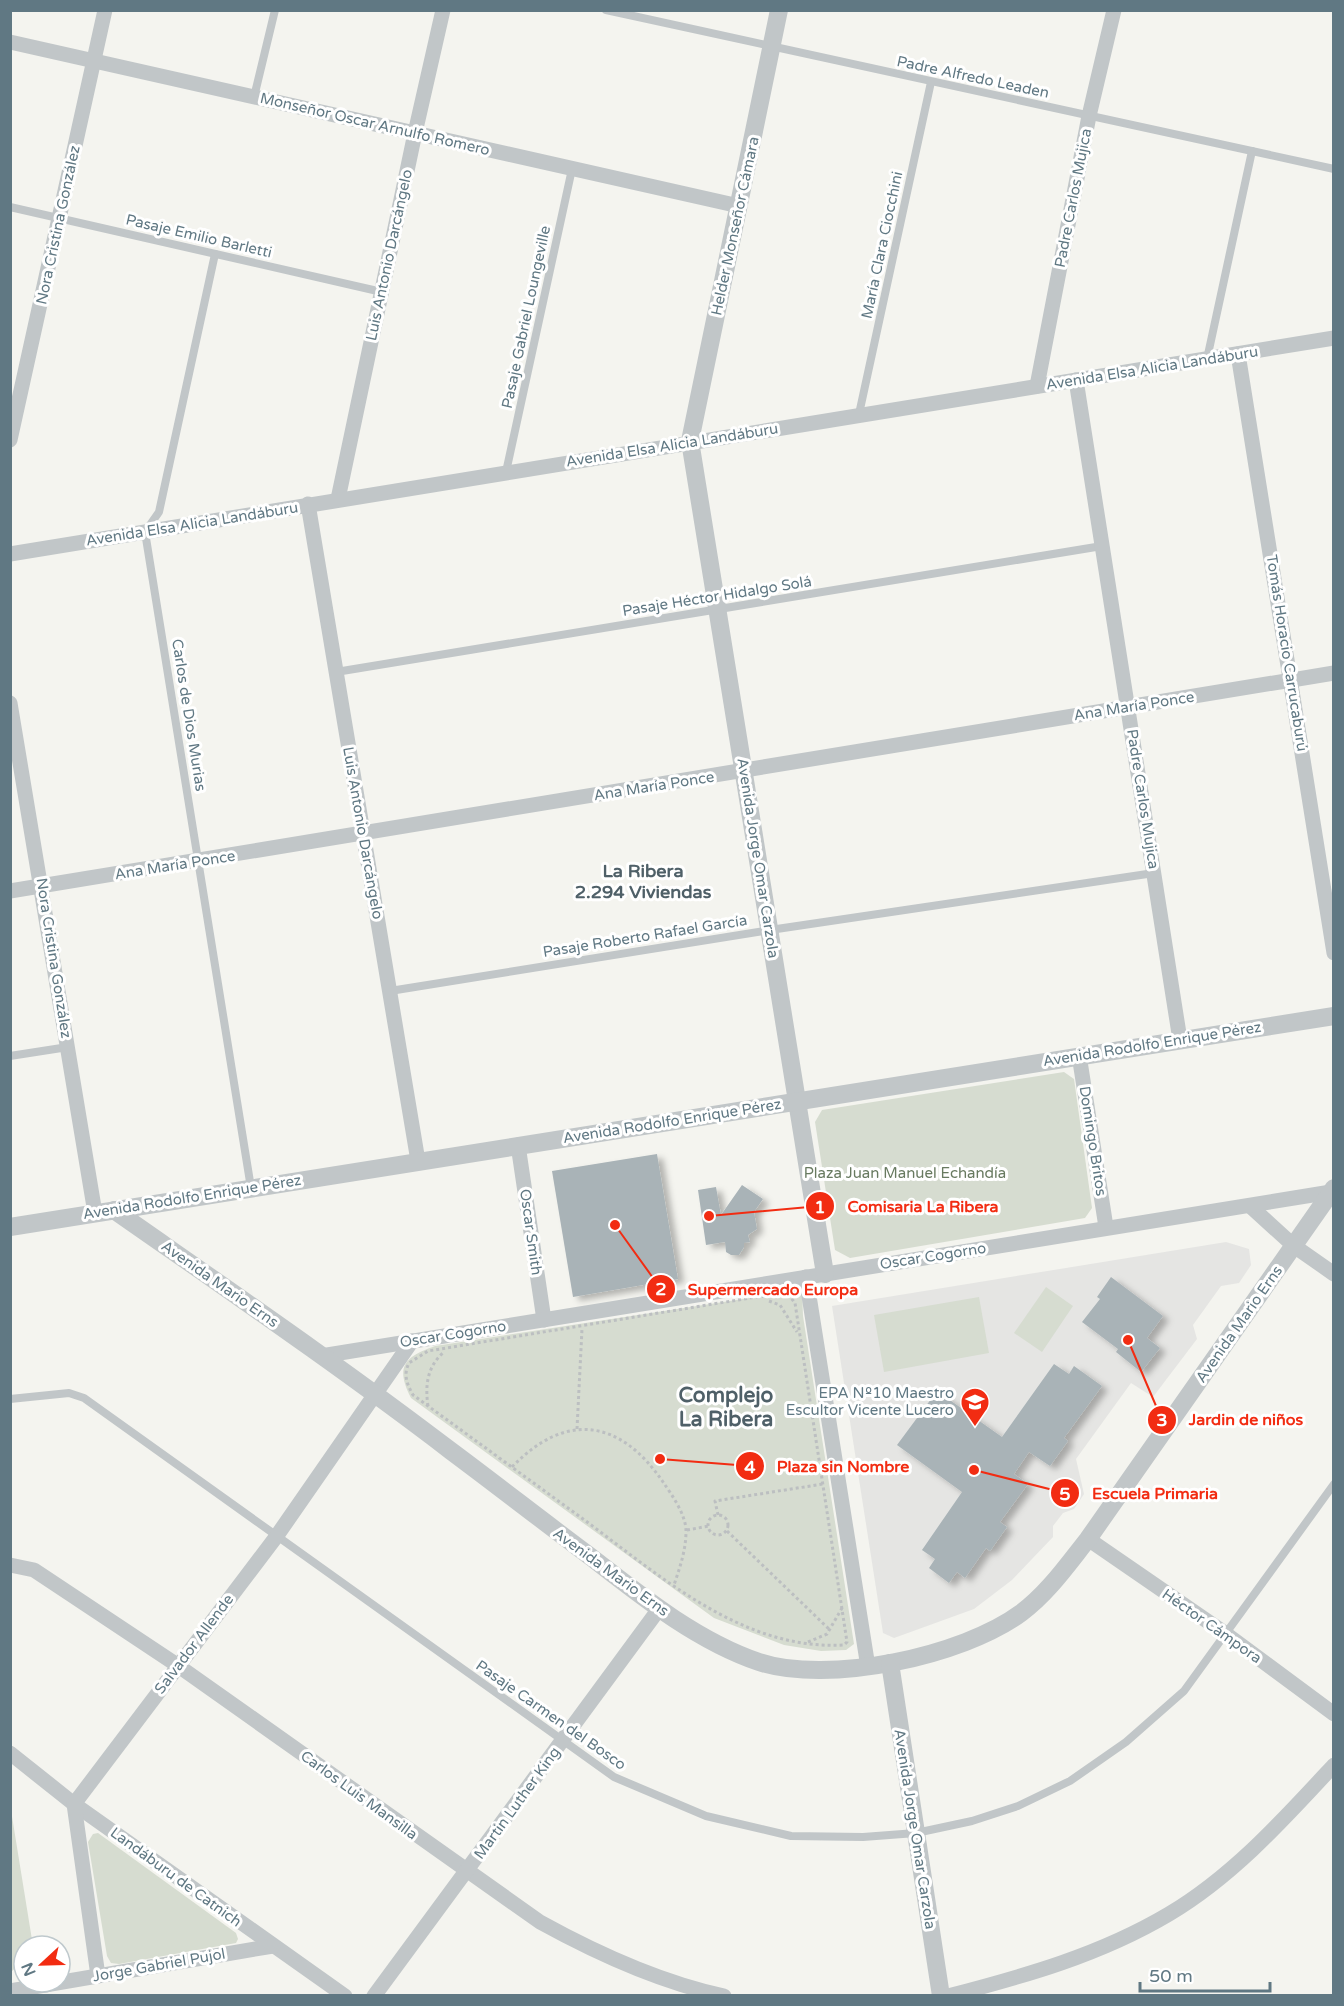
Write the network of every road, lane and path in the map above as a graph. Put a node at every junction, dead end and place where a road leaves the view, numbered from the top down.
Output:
1 (105, 10) edge
2 (274, 10) edge
3 (443, 10) edge
4 (606, 10) edge
5 (779, 10) edge
6 (1114, 10) edge
7 (10, 42) edge
8 (772, 47) junction
9 (94, 60) junction
10 (931, 82) junction
11 (254, 97) junction
12 (1089, 116) junction
13 (415, 133) junction
14 (1252, 151) junction
15 (572, 169) junction
16 (1334, 169) edge
17 (739, 206) junction
18 (10, 207) edge
19 (59, 218) junction
20 (215, 254) junction
21 (382, 292) junction
22 (1334, 338) edge
23 (1239, 354) junction
24 (1208, 359) junction
25 (1076, 380) junction
26 (1036, 386) junction
27 (859, 414) junction
28 (10, 440) edge
29 (690, 441) junction
30 (507, 472) junction
31 (338, 499) junction
32 (308, 504) junction
33 (145, 532) junction
34 (1102, 546) junction
35 (10, 554) edge
36 (717, 610) junction
37 (336, 672) junction
38 (1334, 673) edge
39 (1292, 680) junction
40 (10, 703) edge
41 (1129, 707) junction
42 (12, 724) edge
43 (744, 772) junction
44 (364, 834) junction
45 (199, 861) junction
46 (1154, 873) junction
47 (43, 886) junction
48 (10, 891) edge
49 (770, 930) junction
50 (1334, 953) edge
51 (390, 992) junction
52 (1334, 1016) edge
53 (1179, 1040) junction
54 (69, 1047) junction
55 (10, 1056) edge
56 (1079, 1056) junction
57 (797, 1101) junction
58 (519, 1145) junction
59 (418, 1161) junction
60 (251, 1188) junction
61 (1332, 1190) edge
62 (1250, 1206) junction
63 (114, 1210) junction
64 (95, 1213) junction
65 (10, 1227) edge
66 (1106, 1227) junction
67 (1294, 1246) junction
68 (825, 1274) junction
69 (1334, 1274) edge
70 (806, 1277) junction
71 (756, 1297) junction
72 (544, 1320) junction
73 (582, 1325) junction
74 (800, 1339) junction
75 (412, 1341) junction
76 (449, 1347) junction
77 (321, 1356) junction
78 (377, 1394) junction
79 (10, 1399) edge
80 (428, 1406) junction
81 (577, 1429) junction
82 (512, 1467) junction
83 (823, 1484) junction
84 (1334, 1484) edge
85 (718, 1515) junction
86 (709, 1526) junction
87 (686, 1530) junction
88 (727, 1531) junction
89 (276, 1537) junction
90 (1088, 1539) junction
91 (10, 1565) edge
92 (674, 1585) junction
93 (842, 1608) junction
94 (659, 1609) junction
95 (830, 1630) junction
96 (1226, 1634) junction
97 (807, 1643) junction
98 (890, 1663) junction
99 (177, 1665) junction
100 (868, 1667) junction
101 (1334, 1714) edge
102 (561, 1741) junction
103 (10, 1753) edge
104 (1334, 1765) edge
105 (74, 1804) junction
106 (916, 1833) junction
107 (466, 1872) junction
108 (273, 1946) junction
109 (98, 1976) junction
110 (10, 1991) edge
111 (345, 1995) edge
112 (374, 1995) edge
113 (724, 1995) edge
114 (941, 1995) edge
115 (948, 1995) edge

1 - 9 street, Nora Cristina González
2 - 11 lane
3 - 13 street, Luis Antonio Darcángelo
4 - 8 lane, Padre Alfredo Leaden
5 - 8 street, Helder Monseñor Cámara
6 - 12 street, Padre Carlos Mujica
7 - 9 street, Monseñor Oscar Arnulfo Romero
8 - 10 lane, Padre Alfredo Leaden
8 - 17 street, Helder Monseñor Cámara
9 - 11 street, Monseñor Oscar Arnulfo Romero
9 - 19 street, Nora Cristina González
10 - 12 lane, Padre Alfredo Leaden
10 - 27 lane, María Clara Ciocchini
11 - 13 street, Monseñor Oscar Arnulfo Romero
12 - 14 lane, Padre Alfredo Leaden
12 - 26 street, Padre Carlos Mujica
13 - 15 street, Monseñor Oscar Arnulfo Romero
13 - 21 street, Luis Antonio Darcángelo
14 - 16 lane, Padre Alfredo Leaden
14 - 24 lane
15 - 17 street, Monseñor Oscar Arnulfo Romero
15 - 30 lane, Pasaje Gabriel Loungeville
17 - 29 street, Helder Monseñor Cámara
18 - 19 lane, Pasaje Emilio Barletti
19 - 20 lane, Pasaje Emilio Barletti
19 - 28 street, Nora Cristina González
20 - 21 lane, Pasaje Emilio Barletti
20 - 33 lane
21 - 31 street, Luis Antonio Darcángelo
22 - 23 street, Avenida Elsa Alicia Landáburu
23 - 24 street, Avenida Elsa Alicia Landáburu
23 - 39 street, Tomás Horacio Carrucaburú
24 - 25 street, Avenida Elsa Alicia Landáburu
25 - 26 street, Avenida Elsa Alicia Landáburu
25 - 34 street, Padre Carlos Mujica
26 - 27 street, Avenida Elsa Alicia Landáburu
27 - 29 street, Avenida Elsa Alicia Landáburu
29 - 30 street, Avenida Elsa Alicia Landáburu
29 - 36 street, Avenida Jorge Omar Carzola
30 - 31 street, Avenida Elsa Alicia Landáburu
31 - 32 street, Avenida Elsa Alicia Landáburu
32 - 33 street, Avenida Elsa Alicia Landáburu
32 - 37 street, Luis Antonio Darcángelo
33 - 35 street, Avenida Elsa Alicia Landáburu
33 - 45 lane, Carlos de Dios Murias
34 - 36 lane, Pasaje Héctor Hidalgo Solá
34 - 41 street, Padre Carlos Mujica
36 - 37 lane, Pasaje Héctor Hidalgo Solá
36 - 43 street, Avenida Jorge Omar Carzola
37 - 44 street, Luis Antonio Darcángelo
38 - 39 street, Ana María Ponce
39 - 41 street, Ana María Ponce
39 - 50 street, Tomás Horacio Carrucaburú
40 - 42 street, Nora Cristina González
41 - 43 street, Ana María Ponce
41 - 46 street, Padre Carlos Mujica
42 - 47 street, Nora Cristina González
43 - 44 street, Ana María Ponce
43 - 49 street, Avenida Jorge Omar Carzola
44 - 45 street, Ana María Ponce
44 - 51 street, Luis Antonio Darcángelo
45 - 47 street, Ana María Ponce
45 - 60 lane, Carlos de Dios Murias
46 - 49 lane, Pasaje Roberto Rafael García
46 - 53 street, Padre Carlos Mujica
47 - 48 street, Ana María Ponce
47 - 54 street, Nora Cristina González
49 - 51 lane, Pasaje Roberto Rafael García
49 - 57 street, Avenida Jorge Omar Carzola
51 - 59 street, Luis Antonio Darcángelo
52 - 53 street, Avenida Rodolfo Enrique Pérez
53 - 56 street, Avenida Rodolfo Enrique Pérez
54 - 55 lane
54 - 64 street, Nora Cristina González
56 - 57 street, Avenida Rodolfo Enrique Pérez
56 - 66 street, Domingo Britos
57 - 58 street, Avenida Rodolfo Enrique Pérez
57 - 68 street, Avenida Jorge Omar Carzola
58 - 59 street, Avenida Rodolfo Enrique Pérez
58 - 72 street, Oscar Smith
59 - 60 street, Avenida Rodolfo Enrique Pérez
60 - 63 street, Avenida Rodolfo Enrique Pérez
61 - 62 street, Oscar Cogorno
61 - 67 street, Avenida Mario Erns
62 - 66 street, Oscar Cogorno
62 - 67 street
63 - 64 street, Avenida Rodolfo Enrique Pérez
63 - 77 street, Avenida Mario Erns
64 - 65 street, Avenida Rodolfo Enrique Pérez
66 - 68 street, Oscar Cogorno
67 - 69 street
67 - 90 street, Avenida Mario Erns
68 - 70 street, Oscar Cogorno
70 - 72 street, Oscar Cogorno
70 - 100 street
71 - 73 path
71 - 74 path
71 - 74 path
72 - 75 street, Oscar Cogorno
73 - 76 path
73 - 81 path
74 - 83 path
75 - 77 street, Oscar Cogorno
75 - 78 street, Salvador Allende
76 - 80 path
76 - 80 path
77 - 78 street, Avenida Mario Erns
78 - 89 street, Salvador Allende
78 - 94 street, Avenida Mario Erns
79 - 89 lane, Pasaje Carmen del Bosco
80 - 82 path
81 - 82 path
81 - 87 path
82 - 92 path
83 - 85 path
83 - 93 path
84 - 96 lane, Pasaje Carmen del Bosco
85 - 86 path
85 - 88 path
86 - 87 path
86 - 88 path
87 - 92 path
88 - 95 path
89 - 99 street, Salvador Allende
89 - 102 lane, Pasaje Carmen del Bosco
90 - 96 street, Héctor Cámpora
90 - 98 street, Avenida Mario Erns
91 - 99 street, Carlos Luis Mansilla
92 - 97 path
93 - 95 path
93 - 97 path
94 - 100 street, Avenida Mario Erns
94 - 102 street, Martin Luther King
95 - 97 path
96 - 101 street, Héctor Cámpora
96 - 106 lane, Pasaje Carmen del Bosco
98 - 100 street, Avenida Mario Erns
98 - 106 street, Avenida Jorge Omar Carzola
99 - 105 street, Salvador Allende
99 - 107 street, Carlos Luis Mansilla
102 - 106 lane, Pasaje Carmen del Bosco
102 - 107 street, Martin Luther King
103 - 105 street, Landáburu de Catnich
104 - 115 street
105 - 108 street, Landáburu de Catnich
105 - 109 street
106 - 114 street, Avenida Jorge Omar Carzola
107 - 112 street, Martin Luther King
107 - 113 street, Carlos Luis Mansilla
108 - 109 street, Jorge Gabriel Pujol
108 - 111 street, Landáburu de Catnich
109 - 110 street, Jorge Gabriel Pujol

